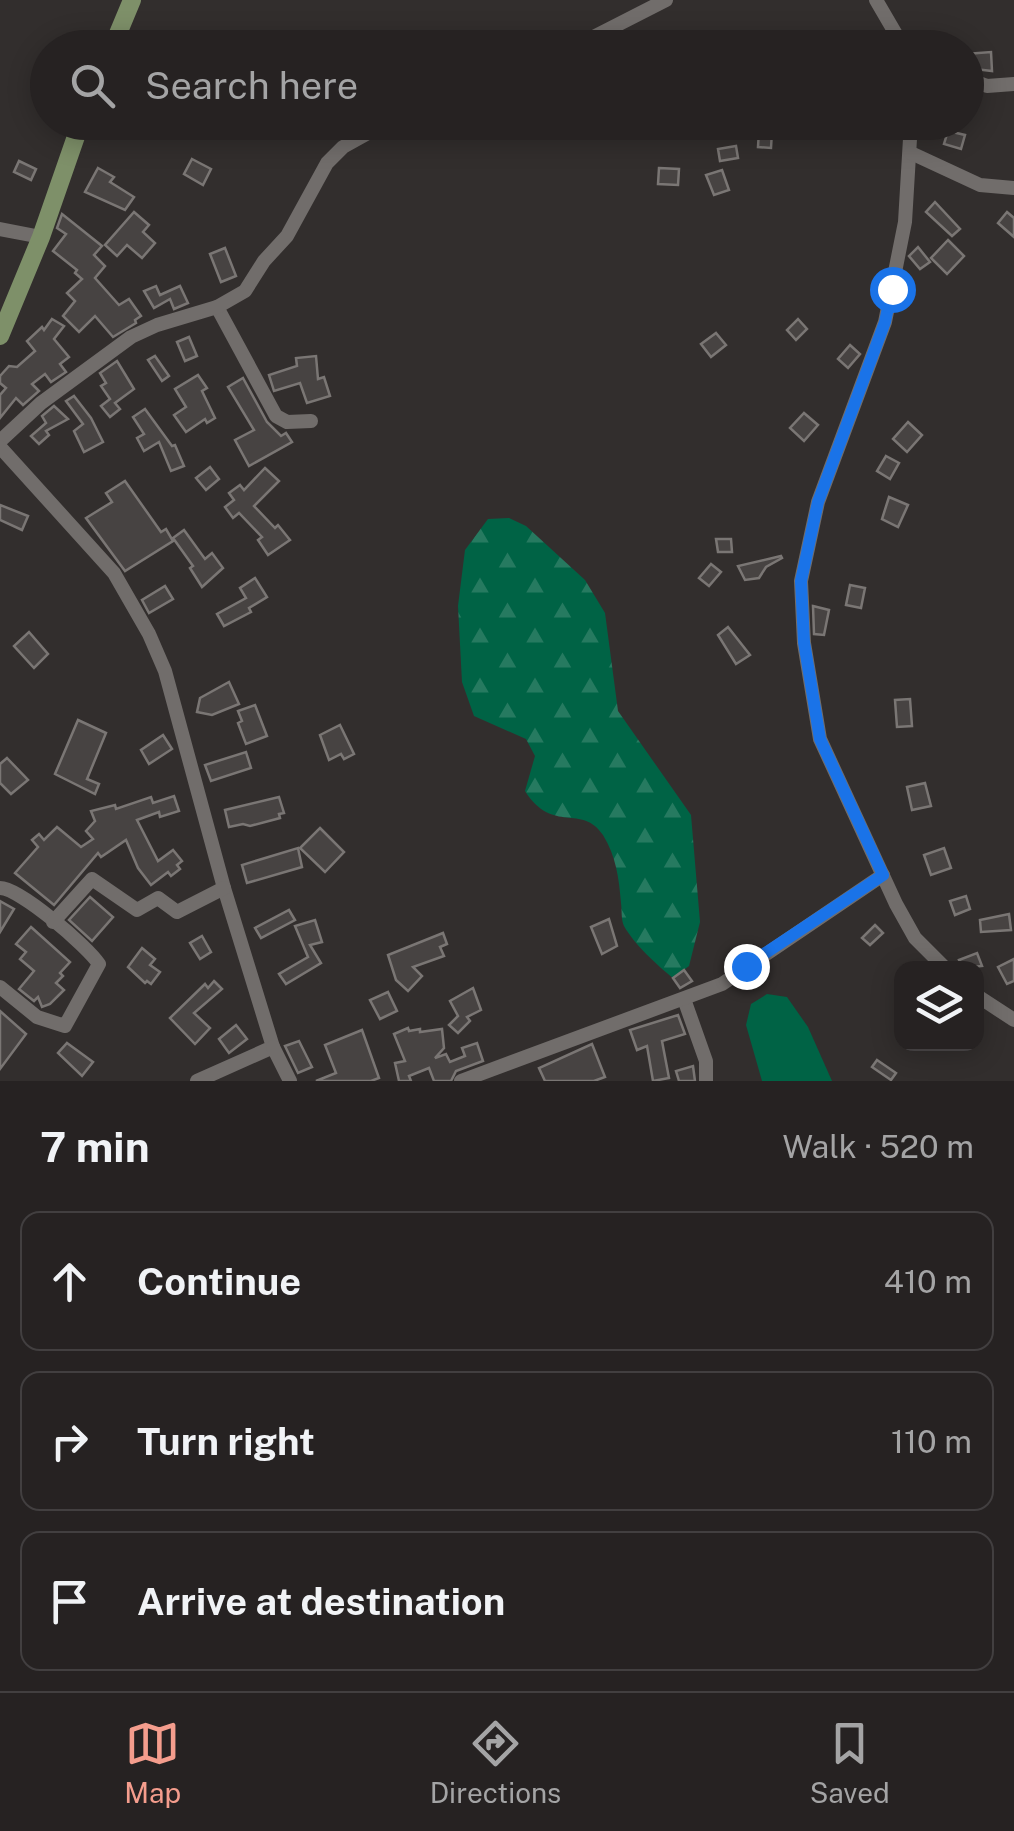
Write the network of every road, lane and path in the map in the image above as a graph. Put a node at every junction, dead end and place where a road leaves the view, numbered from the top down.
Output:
1 (132, 0) edge
2 (666, 0) edge
3 (876, 0) edge
4 (120, 30) edge
5 (607, 30) edge
6 (894, 30) edge
7 (1014, 84) edge
8 (984, 85) edge
9 (74, 140) edge
10 (356, 140) edge
11 (911, 140) edge
12 (911, 152) junction
13 (1014, 188) edge
14 (0, 229) edge
15 (41, 236) junction
16 (218, 307) junction
17 (0, 336) edge
18 (310, 421) dead end
19 (0, 444) edge
20 (883, 875) junction
21 (0, 888) edge
22 (224, 888) junction
23 (53, 922) junction
24 (938, 961) edge
25 (0, 987) edge
26 (684, 999) junction
27 (984, 1000) edge
28 (1014, 1020) edge
29 (273, 1048) junction
30 (197, 1081) edge
31 (290, 1081) edge
32 (461, 1081) edge
33 (706, 1081) edge

1 - 4 main road
2 - 5 street
3 - 6 street
7 - 8 street
9 - 15 main road
10 - 16 street
11 - 12 street
12 - 13 street
12 - 20 street
14 - 15 street
15 - 17 main road
16 - 18 street
16 - 19 street
19 - 22 street
20 - 24 street
20 - 26 street
21 - 23 street
22 - 23 street
22 - 29 street
23 - 25 street
26 - 32 street
26 - 33 street
27 - 28 street
29 - 30 street
29 - 31 street

